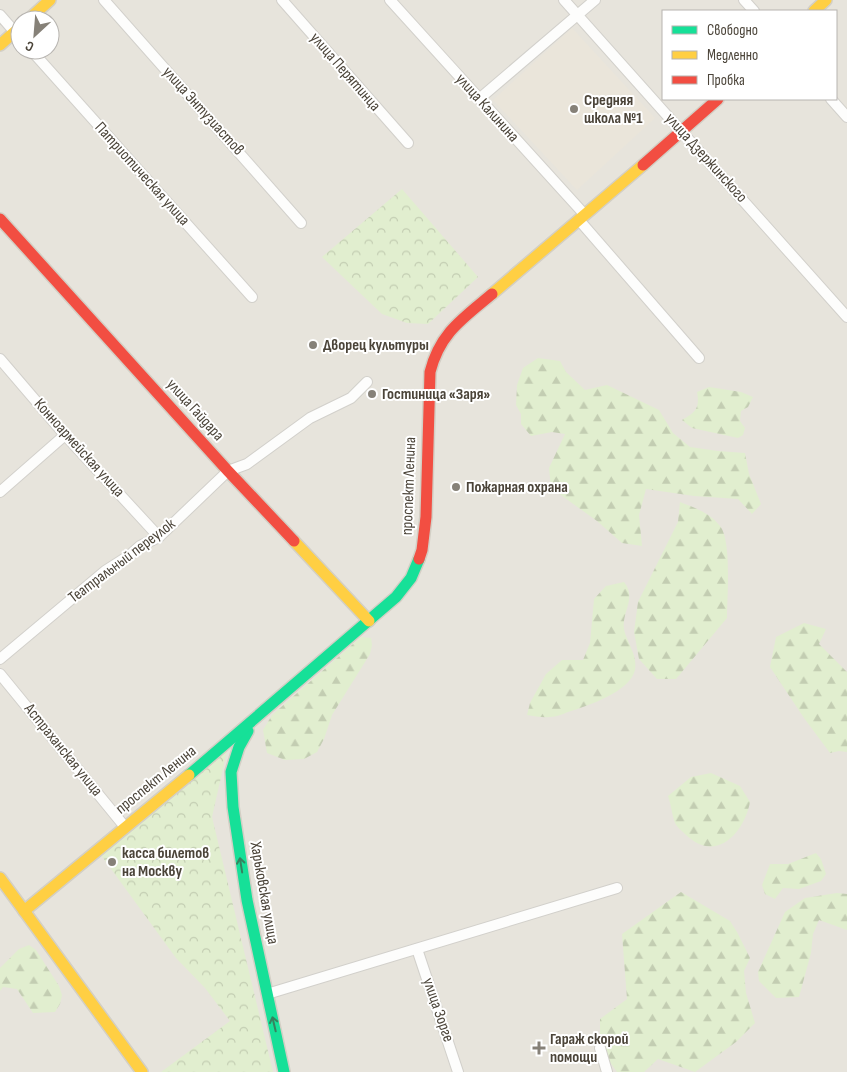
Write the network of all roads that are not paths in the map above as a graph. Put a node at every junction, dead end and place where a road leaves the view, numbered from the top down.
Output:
1 (50, 0) edge
2 (104, 0) edge
3 (282, 0) edge
4 (390, 0) edge
5 (564, 0) edge
6 (595, 0) edge
7 (744, 0) edge
8 (826, 0) edge
9 (39, 10) edge
10 (753, 10) edge
11 (815, 10) edge
12 (0, 15) edge
13 (578, 15) junction
14 (10, 24) edge
15 (40, 60) edge
16 (479, 99) junction
17 (717, 100) edge
18 (832, 100) edge
19 (847, 117) edge
20 (682, 132) junction
21 (408, 143) dead end
22 (0, 218) edge
23 (582, 218) junction
24 (301, 224) dead end
25 (252, 297) dead end
26 (847, 317) edge
27 (699, 358) dead end
28 (0, 359) edge
29 (367, 382) dead end
30 (65, 435) junction
31 (228, 471) junction
32 (0, 492) edge
33 (159, 537) junction
34 (369, 621) junction
35 (0, 659) edge
36 (0, 674) edge
37 (253, 721) junction
38 (125, 827) junction
39 (0, 878) edge
40 (617, 888) dead end
41 (24, 911) junction
42 (417, 949) junction
43 (267, 994) junction
44 (600, 1048) dead end
45 (142, 1072) edge
46 (284, 1072) edge
47 (458, 1072) edge
48 (607, 1072) edge

1 - 9 main road
2 - 24 street, улица Энтузиастов
3 - 21 street, улица Перятинца
4 - 16 street, улица Калинина
5 - 13 street, улица Дзержинского
6 - 13 street
7 - 10 street
8 - 11 main road
12 - 14 street
13 - 16 street
13 - 20 street, улица Дзержинского
15 - 25 street, Патриотическая улица
16 - 23 street, улица Калинина
17 - 20 main road, проспект Ленина
18 - 19 street
20 - 23 main road, проспект Ленина
20 - 26 street, улица Дзержинского
22 - 31 main road, улица Гайдара
23 - 27 street, улица Калинина
23 - 34 main road, проспект Ленина
28 - 30 street, Конноармейская улица
29 - 31 street, Театральный переулок
30 - 32 street
30 - 33 street, Конноармейская улица
31 - 33 street, Театральный переулок
31 - 34 main road, улица Гайдара
33 - 35 street, Театральный переулок
34 - 37 main road, проспект Ленина
36 - 38 street, Астраханская улица
37 - 38 main road, проспект Ленина
43 -> 37 main road, Харьковская улица
38 - 41 main road, проспект Ленина
39 - 41 main road
40 - 42 street
41 - 45 main road
42 - 43 street
42 - 47 street, улица Зорге
46 -> 43 main road, Харьковская улица
44 - 48 street

